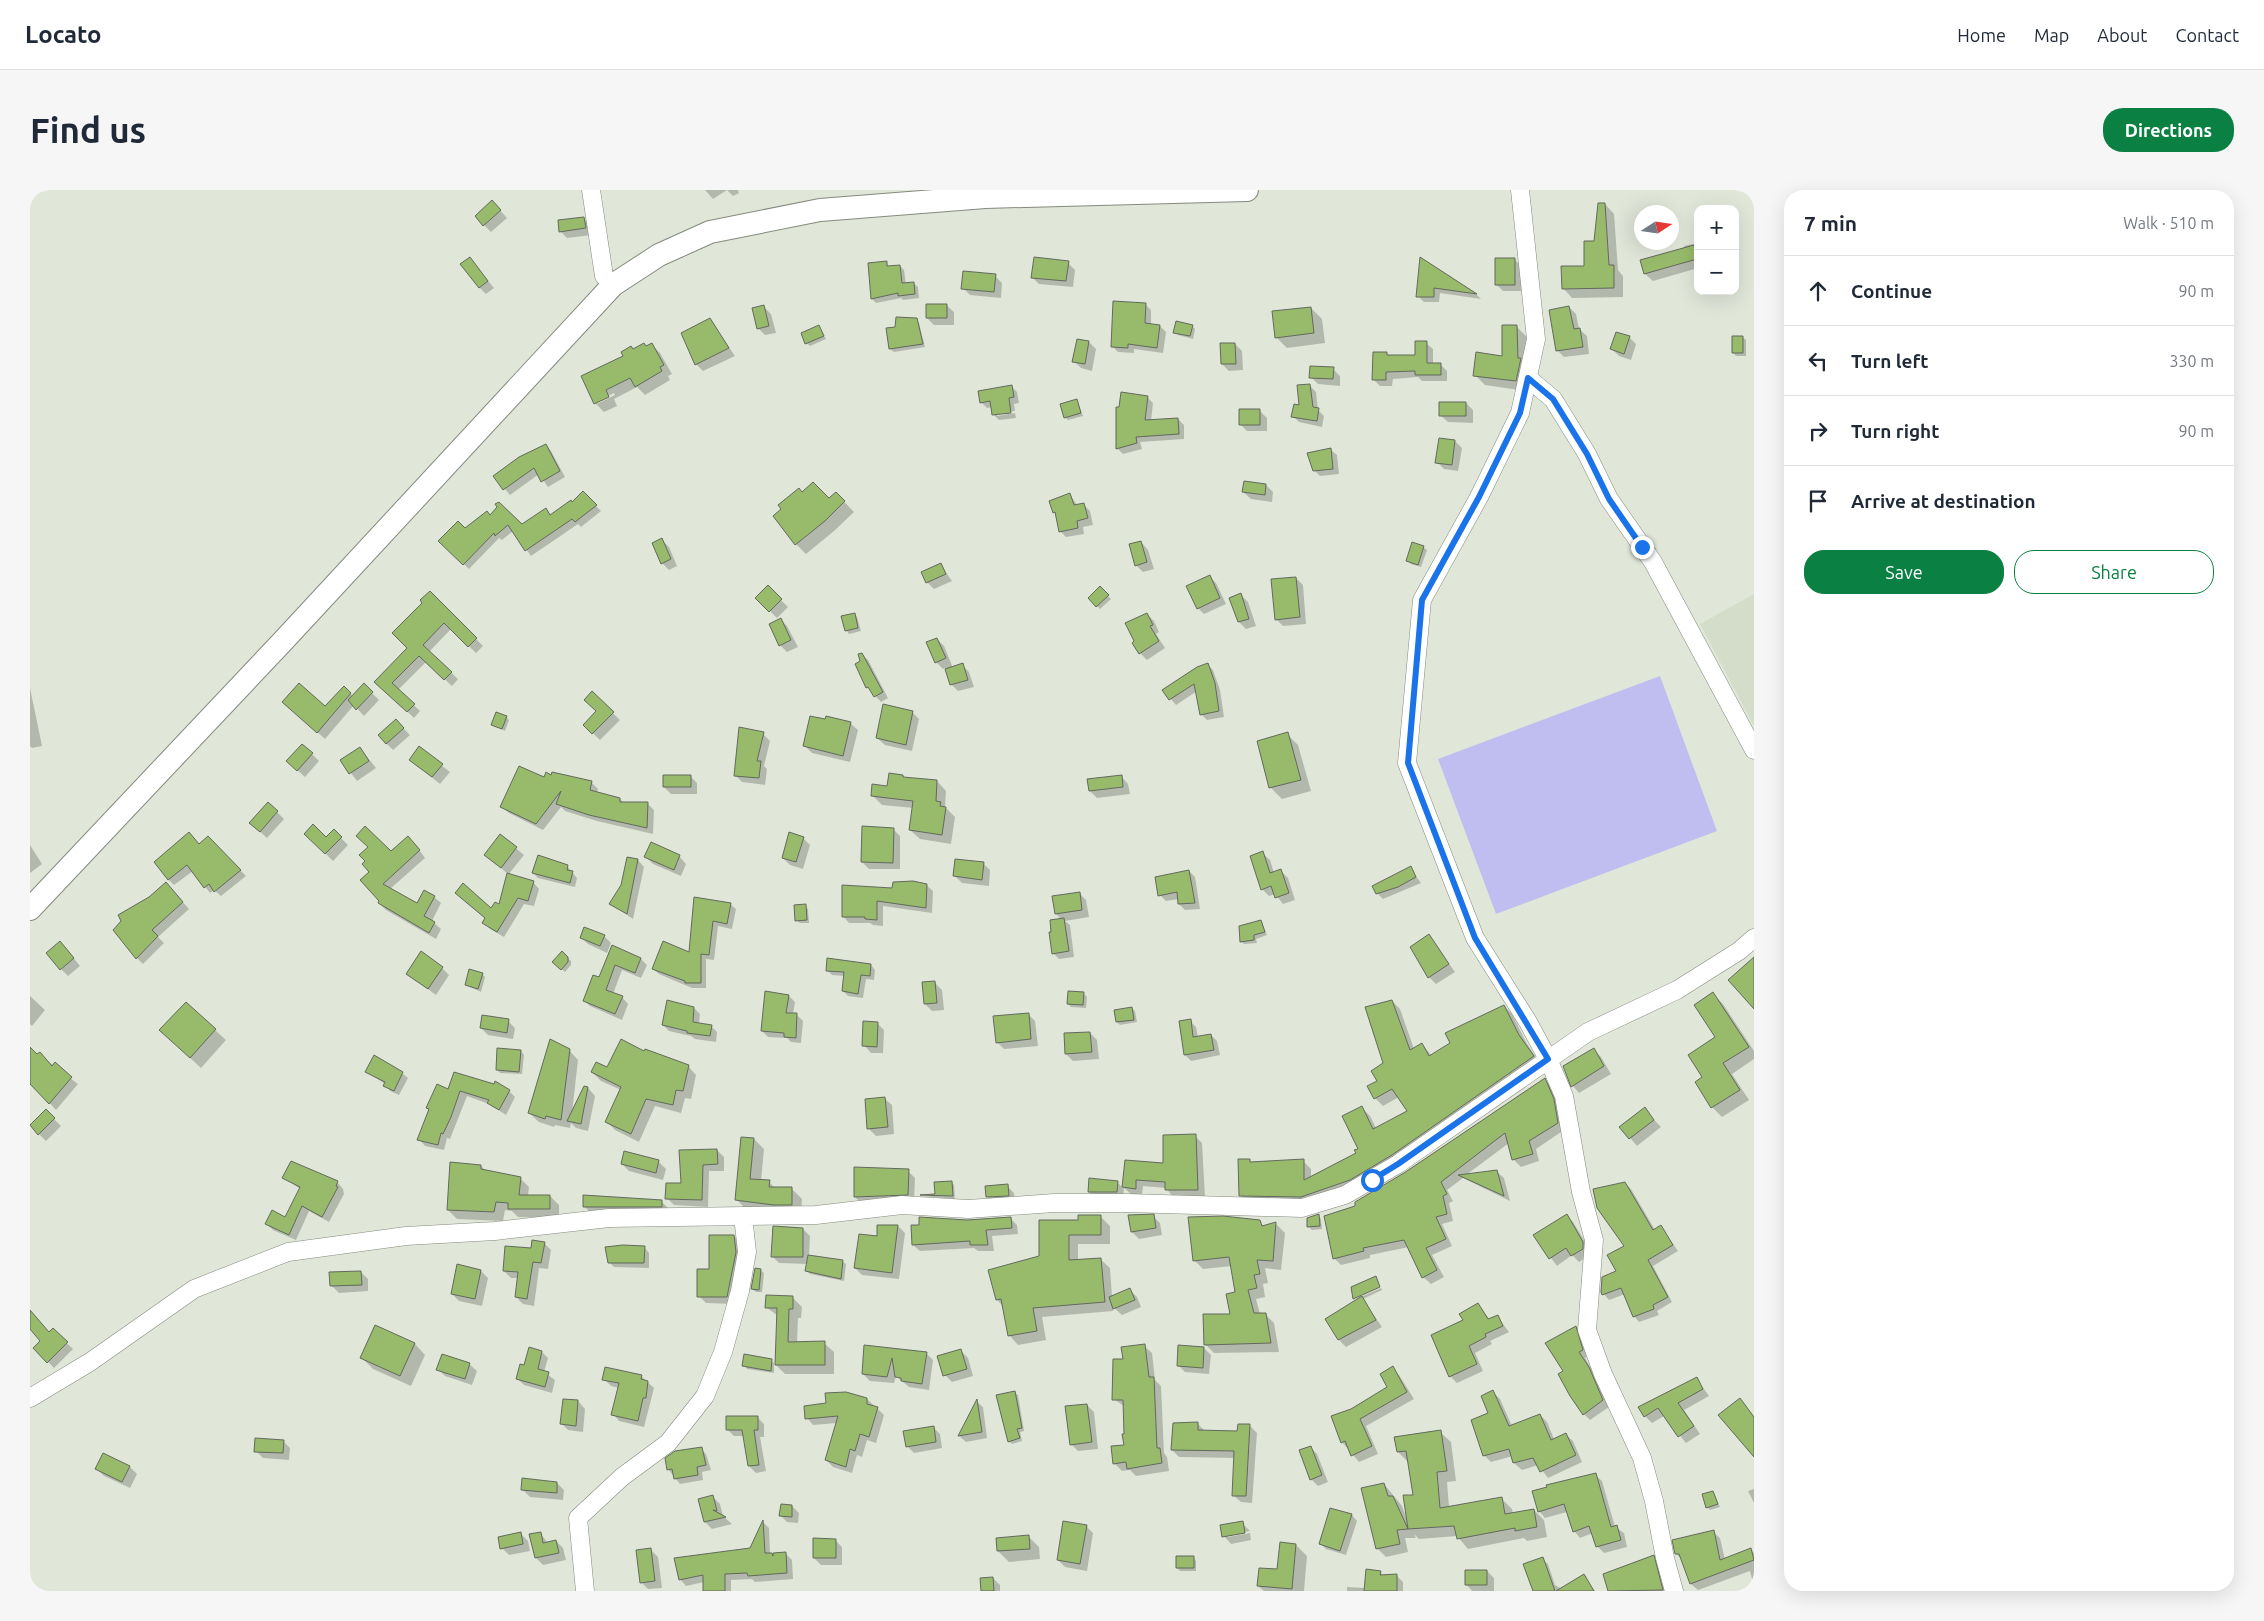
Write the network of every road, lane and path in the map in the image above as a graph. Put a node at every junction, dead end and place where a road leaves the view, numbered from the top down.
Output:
1 (591, 190) edge
2 (1247, 190) edge
3 (1520, 190) edge
4 (986, 194) edge
5 (613, 285) junction
6 (1528, 378) junction
7 (1754, 750) edge
8 (30, 909) edge
9 (1754, 938) edge
10 (1548, 1059) junction
11 (743, 1216) junction
12 (30, 1398) edge
13 (585, 1591) edge
14 (1674, 1591) edge

1 - 5 street
2 - 4 street
3 - 6 street
4 - 5 street
5 - 8 street
6 - 7 street
6 - 10 street
9 - 10 street
10 - 11 street
10 - 14 street
11 - 12 street
11 - 13 street

